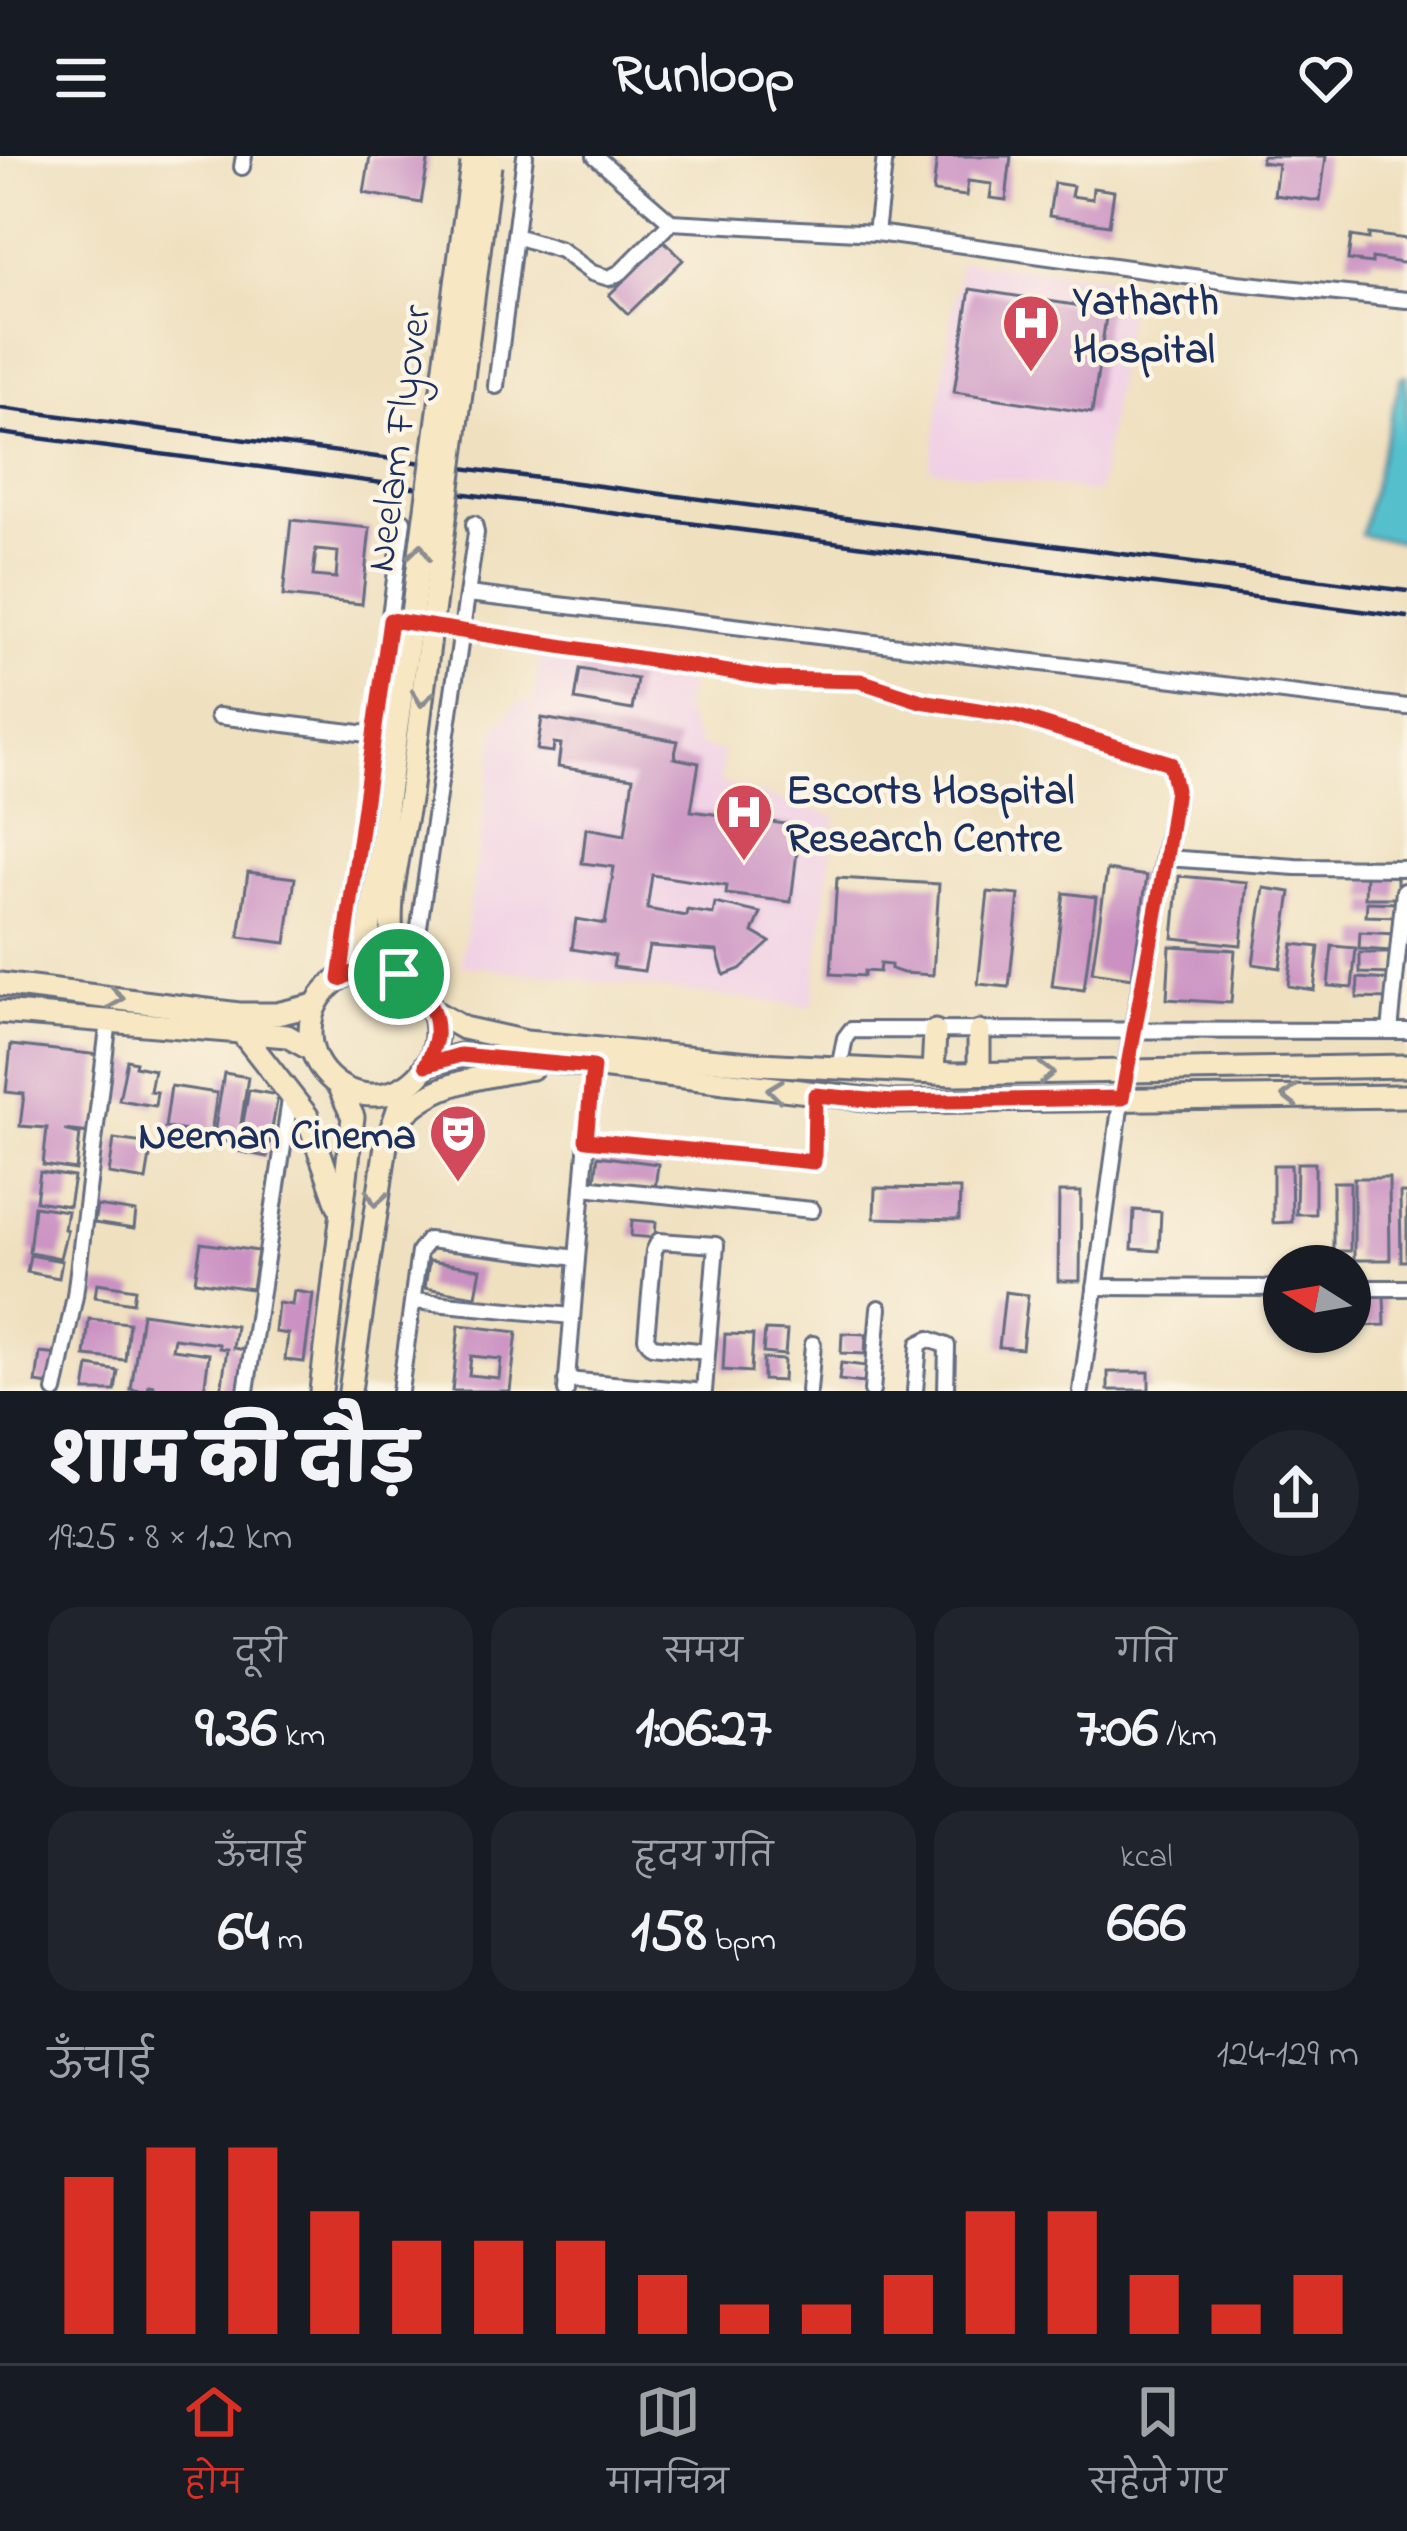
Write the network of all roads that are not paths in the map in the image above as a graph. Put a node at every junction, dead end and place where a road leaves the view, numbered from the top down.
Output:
1 (525, 156) edge
2 (595, 156) edge
3 (885, 156) edge
4 (482, 160) edge
5 (671, 222) junction
6 (876, 232) junction
7 (515, 236) junction
8 (1407, 300) edge
9 (496, 386) dead end
10 (403, 520) dead end
11 (473, 524) dead end
12 (468, 594) junction
13 (390, 620) junction
14 (460, 631) junction
15 (1407, 707) edge
16 (218, 716) dead end
17 (376, 735) junction
18 (399, 794) junction
19 (1166, 858) junction
20 (1407, 868) edge
21 (1404, 891) dead end
22 (349, 975) junction
23 (405, 978) junction
24 (0, 984) edge
25 (316, 1005) junction
26 (433, 1011) junction
27 (0, 1015) edge
28 (109, 1020) junction
29 (1407, 1030) edge
30 (935, 1031) junction
31 (1390, 1031) junction
32 (979, 1032) junction
33 (242, 1033) junction
34 (1133, 1033) junction
35 (312, 1050) junction
36 (562, 1063) junction
37 (426, 1065) junction
38 (1407, 1066) edge
39 (593, 1067) junction
40 (847, 1068) junction
41 (933, 1072) junction
42 (1125, 1072) junction
43 (979, 1073) junction
44 (406, 1086) junction
45 (339, 1087) junction
46 (291, 1094) junction
47 (815, 1095) junction
48 (1407, 1096) edge
49 (1122, 1098) junction
50 (853, 1099) junction
51 (390, 1133) junction
52 (586, 1140) junction
53 (583, 1187) junction
54 (812, 1210) dead end
55 (342, 1217) junction
56 (577, 1258) junction
57 (1095, 1286) junction
58 (1263, 1288) edge
59 (1371, 1288) edge
60 (1407, 1288) edge
61 (412, 1301) junction
62 (879, 1308) dead end
63 (572, 1316) junction
64 (813, 1344) dead end
65 (707, 1352) junction
66 (566, 1386) edge
67 (55, 1391) edge
68 (246, 1391) edge
69 (321, 1391) edge
70 (350, 1391) edge
71 (400, 1391) edge
72 (694, 1391) edge
73 (704, 1391) edge
74 (809, 1391) edge
75 (872, 1391) edge
76 (915, 1391) edge
77 (946, 1391) edge
78 (1081, 1391) edge

1 - 7 street
2 - 5 street
3 - 6 street
4 - 18 street, Neelam Flyover, bridge
5 - 6 street
5 - 7 street
6 - 8 street
7 - 9 street
10 - 13 street
11 - 12 street
12 - 14 street
12 - 15 street
13 - 14 street
13 - 17 street
14 - 19 street
14 - 23 street
16 - 17 street
17 - 22 street
18 - 22 street
18 - 23 street
19 - 20 street
19 - 34 street
21 - 31 street
22 - 23 street
22 - 25 street
23 - 26 street
24 -> 25 street
25 - 35 street
26 - 37 street
26 - 40 street
27 - 28 street
28 - 33 street
28 - 67 street
29 - 31 street
30 - 32 street
30 - 40 street
30 - 41 street
31 - 34 street
32 - 34 street
32 - 43 street
33 - 35 street
33 - 46 street
34 - 42 street
35 - 45 street
36 - 37 street
36 - 39 street
36 - 51 street
37 - 44 street
38 - 42 street
47 -> 39 street
39 - 52 street
40 - 41 street
40 - 50 street
41 - 43 street
43 -> 42 street
42 - 49 street
44 - 45 street
44 - 51 street
45 - 55 street
46 - 55 street
46 - 68 street
47 - 50 street
47 - 52 street
48 -> 49 street
49 - 50 street
49 - 57 street
51 -> 70 street
52 - 53 street
53 - 54 street
53 - 56 street
55 - 69 street
56 - 61 street
56 - 63 street
57 - 58 street
57 - 78 street
59 - 60 street
61 - 63 street
61 - 71 street
62 - 75 street
63 - 66 street
64 - 74 street
65 - 65 street
65 - 73 street
66 - 72 street
76 - 77 street

